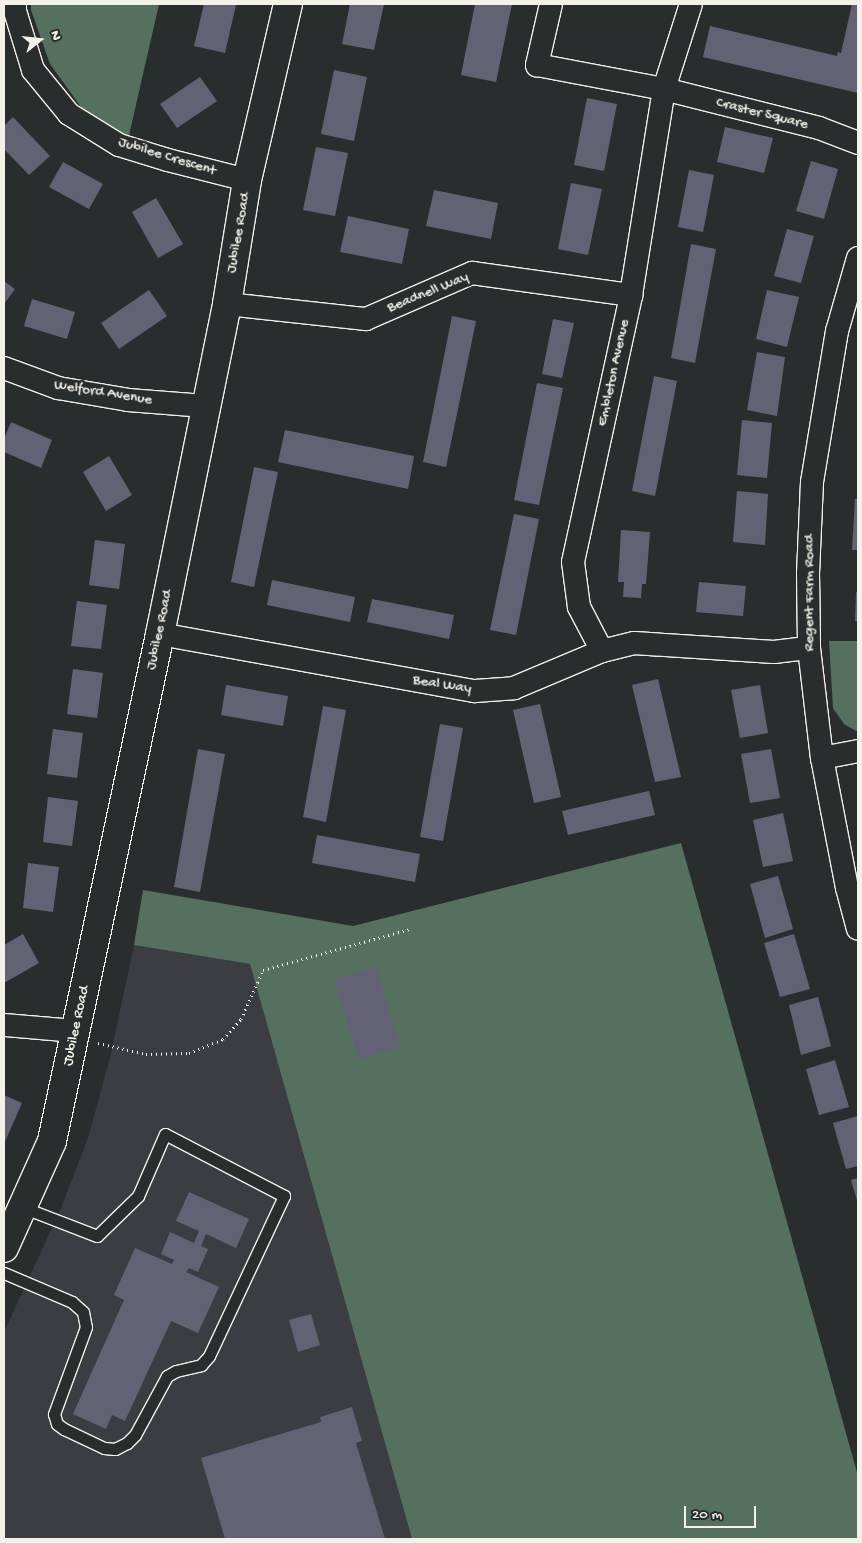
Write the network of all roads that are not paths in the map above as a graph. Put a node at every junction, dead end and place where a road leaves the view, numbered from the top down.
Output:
1 (15, 4) edge
2 (288, 4) edge
3 (551, 4) edge
4 (691, 4) edge
5 (664, 90) junction
6 (858, 143) edge
7 (247, 180) junction
8 (858, 258) edge
9 (631, 295) junction
10 (226, 304) junction
11 (4, 368) edge
12 (205, 406) junction
13 (160, 634) junction
14 (809, 648) junction
15 (602, 651) junction
16 (858, 751) edge
17 (822, 758) junction
18 (858, 929) edge
19 (4, 1025) edge
20 (75, 1034) junction
21 (22, 1207) junction
22 (4, 1248) edge
23 (4, 1273) edge

1 - 7 street, Jubilee Crescent
2 - 7 street, Jubilee Road
3 - 5 street, Craster Square
4 - 5 street
5 - 6 street, Craster Square
5 - 9 street, Embleton Avenue
7 - 10 street, Jubilee Road
8 - 14 street, Regent Farm Road
9 - 10 street, Beadnell Way
9 - 15 street, Embleton Avenue
10 - 12 street, Jubilee Road
11 - 12 street, Welford Avenue
12 - 13 street, Jubilee Road
13 - 15 street, Beal Way
13 - 20 street, Jubilee Road
14 - 15 street, Beal Way
14 - 17 street, Regent Farm Road
16 - 17 street
17 - 18 street, Regent Farm Road
19 - 20 street
20 - 21 street, Jubilee Road
21 - 22 street, Jubilee Road
21 - 23 lane

